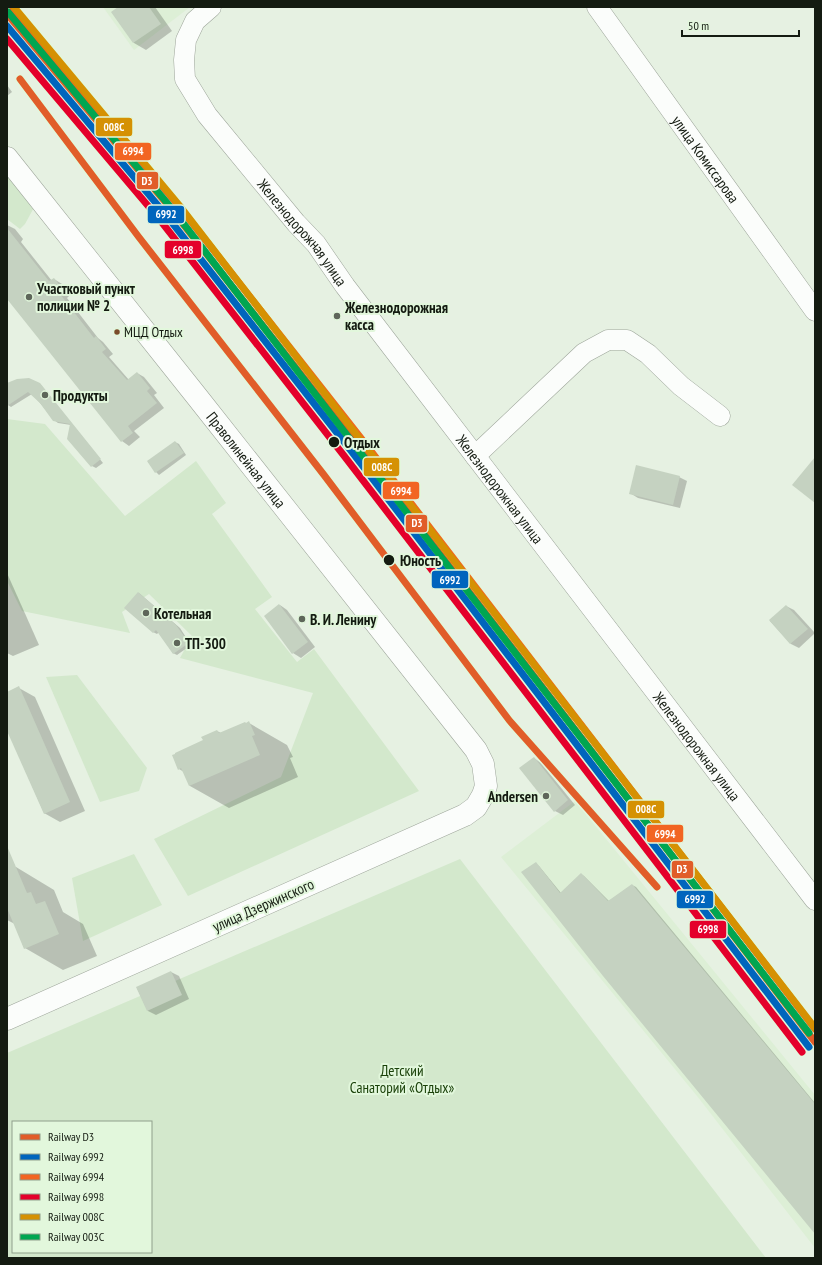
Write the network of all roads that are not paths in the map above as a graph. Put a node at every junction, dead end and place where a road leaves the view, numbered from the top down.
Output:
1 (211, 7) edge
2 (597, 7) edge
3 (7, 158) edge
4 (815, 311) edge
5 (720, 416) dead end
6 (475, 456) junction
7 (483, 764) joint
8 (815, 900) edge
9 (7, 1019) edge

1 - 6 street, Железнодорожная улица
2 - 4 street, улица Комиссарова
3 - 7 main road, Праволинейная улица
5 - 6 street
6 - 8 street, Железнодорожная улица
7 - 9 main road, улица Дзержинского

